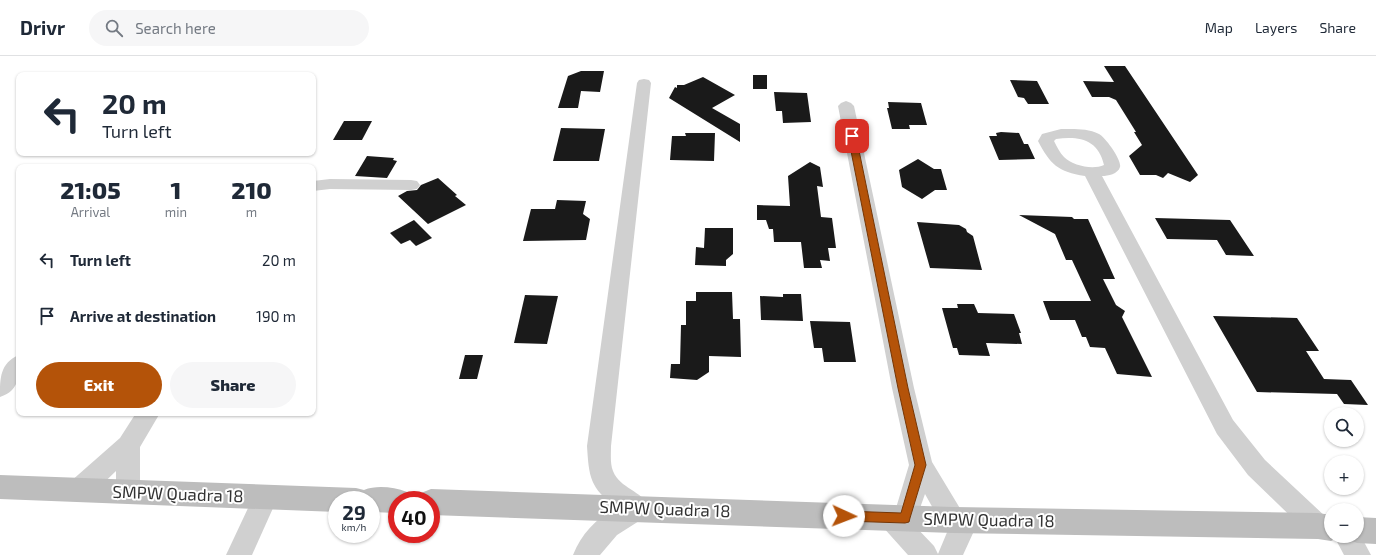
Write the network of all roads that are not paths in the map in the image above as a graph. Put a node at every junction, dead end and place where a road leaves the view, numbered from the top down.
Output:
1 (644, 83) dead end
2 (846, 106) dead end
3 (1091, 172) dead end
4 (411, 185) dead end
5 (316, 186) edge
6 (16, 368) edge
7 (0, 388) edge
8 (147, 416) edge
9 (128, 446) junction
10 (921, 465) junction
11 (0, 487) edge
12 (79, 490) junction
13 (128, 493) junction
14 (266, 497) junction
15 (328, 499) edge
16 (440, 502) edge
17 (638, 508) junction
18 (898, 518) junction
19 (960, 520) junction
20 (1324, 526) edge
21 (1324, 527) edge
22 (1364, 530) edge
23 (1376, 531) edge
24 (1352, 543) edge
25 (239, 555) edge
26 (586, 555) edge
27 (925, 555) edge
28 (950, 555) edge
29 (1358, 555) edge

1 - 17 street
2 - 10 street
3 - 20 street
4 - 5 street
6 - 7 street
8 - 9 street
9 - 12 street
9 - 13 street
10 - 18 street
10 - 19 street
11 - 12 street, SMPW Quadra 18
12 - 13 street, SMPW Quadra 18
13 - 14 street, SMPW Quadra 18
14 - 15 street, SMPW Quadra 18
14 - 25 street
16 - 17 street, SMPW Quadra 18
17 - 18 street, SMPW Quadra 18
17 - 26 street
18 - 19 street, SMPW Quadra 18
18 - 27 street
19 - 21 street, SMPW Quadra 18
19 - 28 street
22 - 23 street
24 - 29 street

